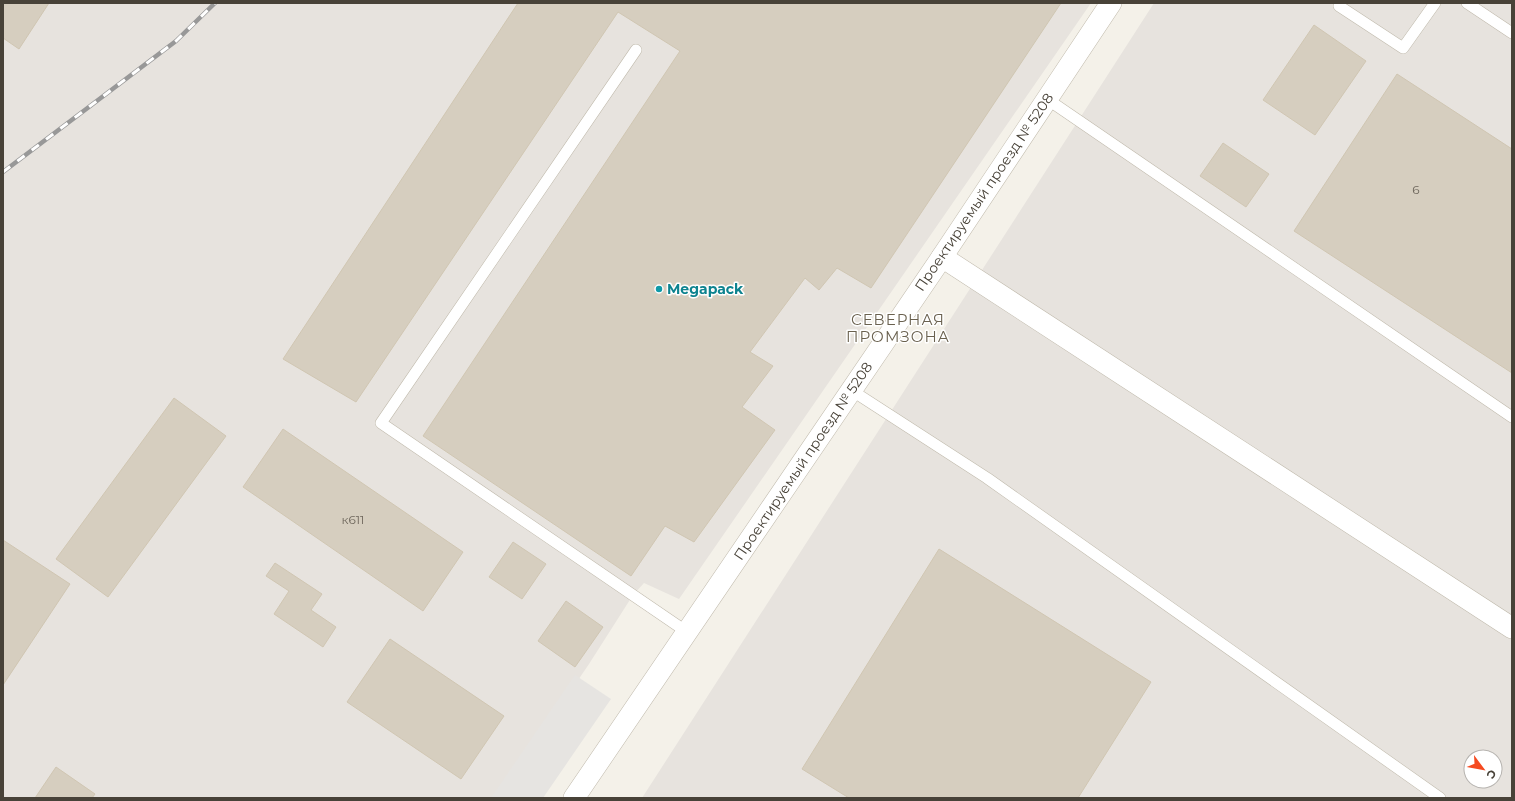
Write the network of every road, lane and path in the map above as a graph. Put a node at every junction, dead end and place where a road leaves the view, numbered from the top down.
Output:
1 (1111, 3) edge
2 (1435, 3) edge
3 (1467, 3) edge
4 (1339, 6) dead end
5 (1512, 33) edge
6 (636, 50) dead end
7 (1047, 99) junction
8 (942, 257) junction
9 (851, 390) junction
10 (1512, 417) edge
11 (1512, 628) edge
12 (687, 632) junction
13 (574, 798) edge
14 (1440, 798) edge

1 - 7 street, Проектируемый проезд № 5208
2 - 4 lane
3 - 5 lane
6 - 12 lane
7 - 8 street, Проектируемый проезд № 5208
7 - 10 lane
8 - 9 street, Проектируемый проезд № 5208
8 - 11 street
9 - 12 street, Проектируемый проезд № 5208
9 - 14 lane
12 - 13 street, Проектируемый проезд № 5208

